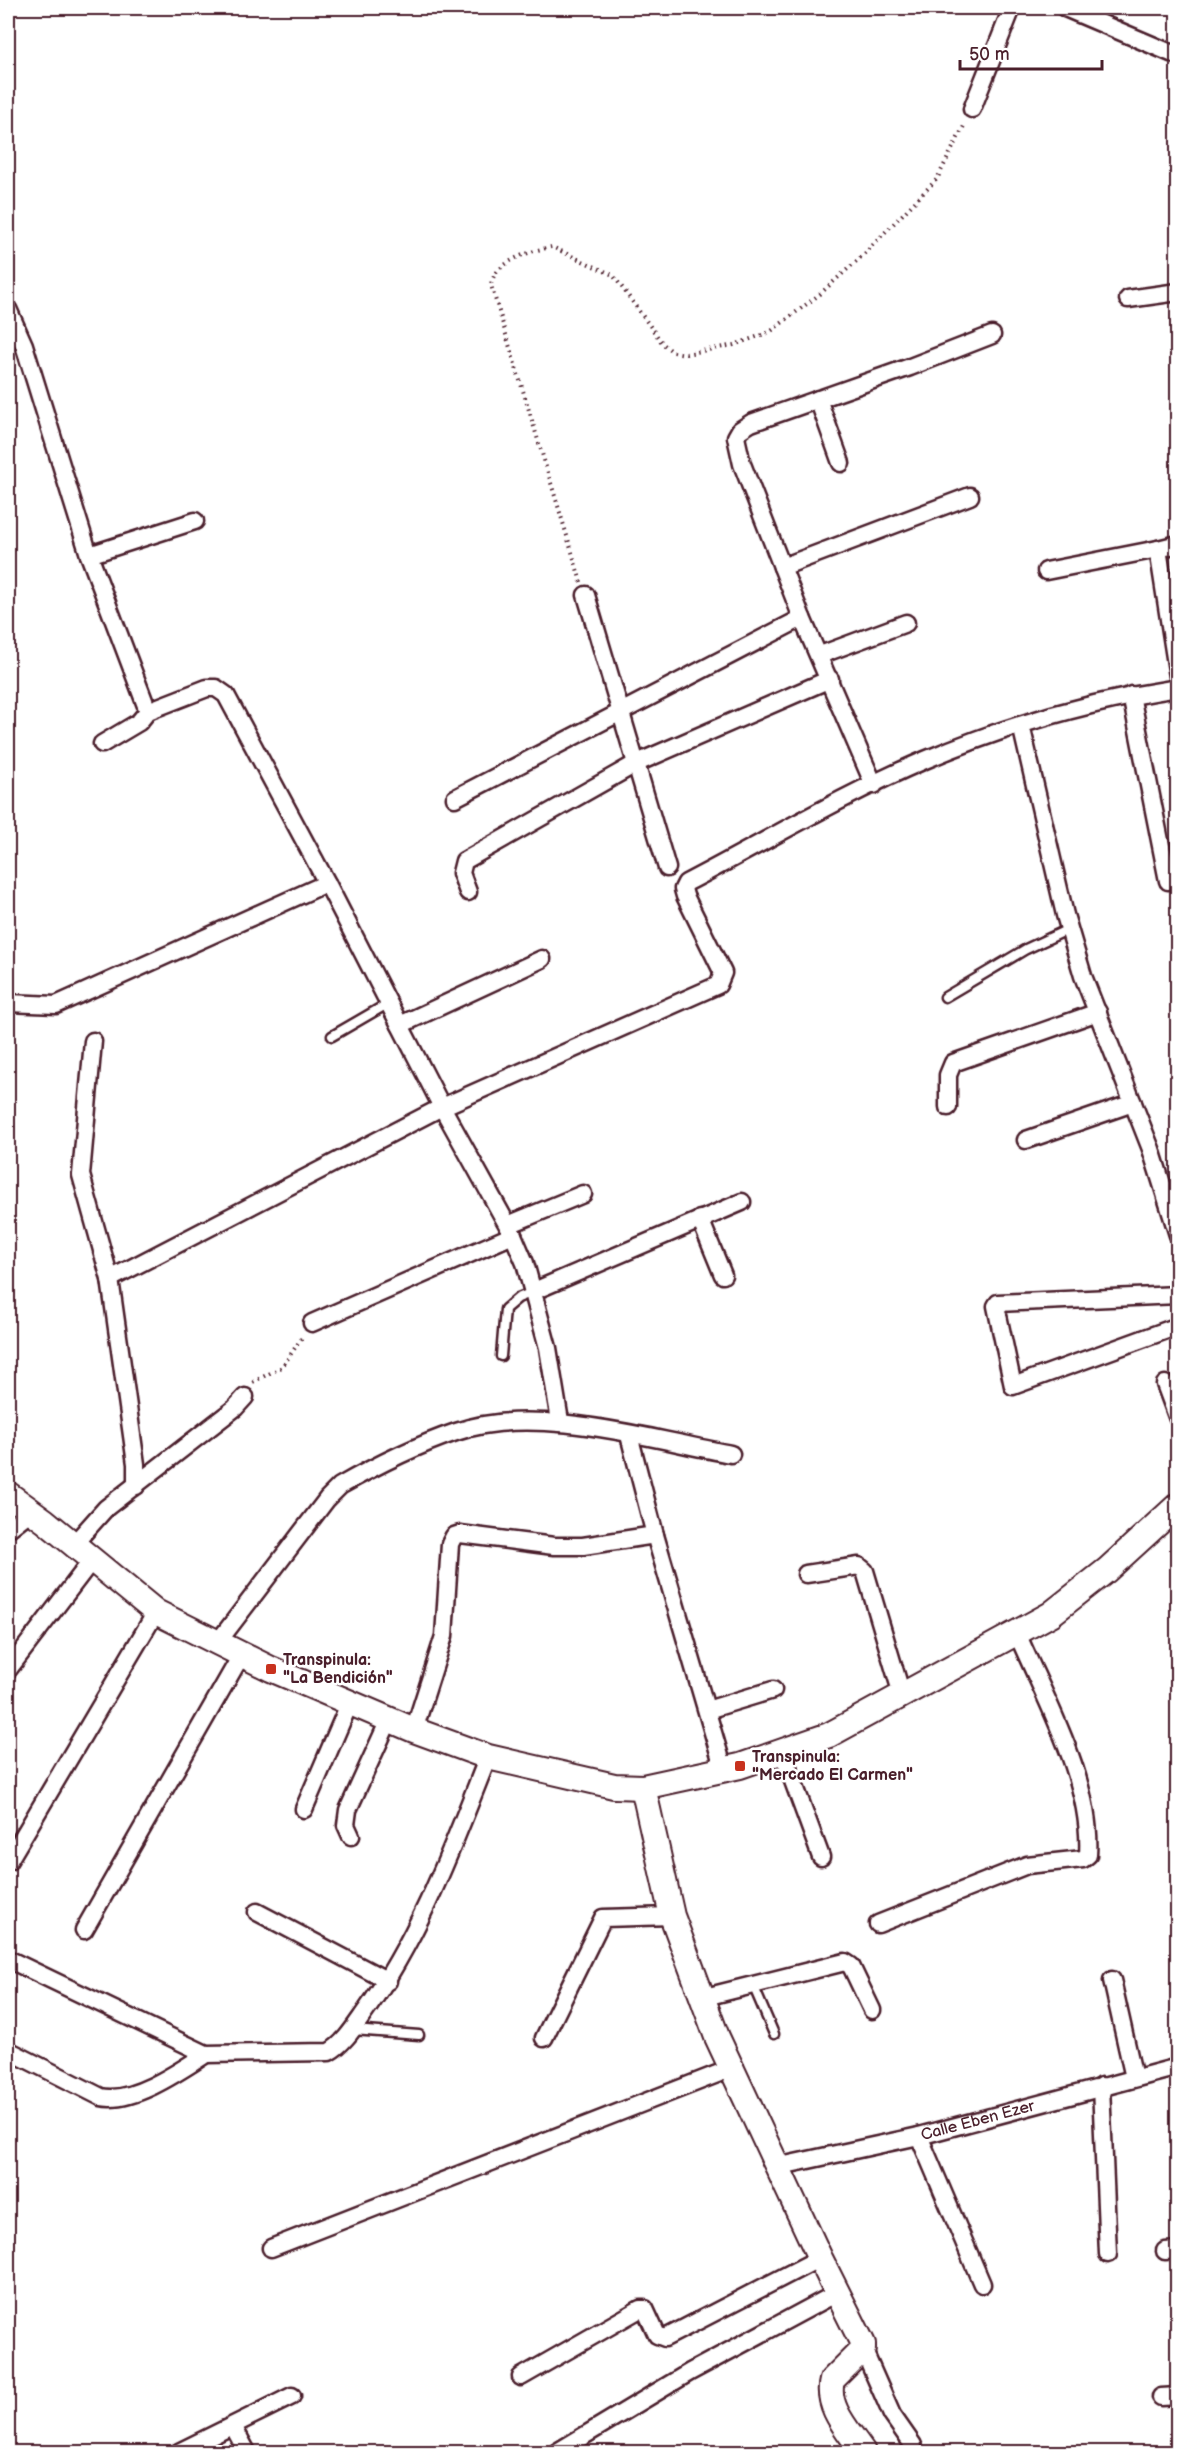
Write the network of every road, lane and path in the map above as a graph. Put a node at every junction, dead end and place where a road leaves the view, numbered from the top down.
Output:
1 (1012, 8) edge
2 (1065, 8) edge
3 (1178, 56) edge
4 (972, 110) joint
5 (1178, 292) edge
6 (1128, 299) dead end
7 (8, 309) edge
8 (992, 335) dead end
9 (818, 399) junction
10 (841, 463) dead end
11 (969, 496) dead end
12 (195, 521) dead end
13 (1178, 544) edge
14 (1158, 549) junction
15 (89, 555) junction
16 (782, 567) junction
17 (1046, 571) dead end
18 (586, 595) joint
19 (802, 618) junction
20 (906, 623) dead end
21 (820, 655) junction
22 (1178, 677) edge
23 (830, 679) junction
24 (1178, 688) edge
25 (1131, 694) junction
26 (148, 711) junction
27 (622, 711) junction
28 (1021, 725) junction
29 (102, 744) dead end
30 (637, 762) junction
31 (874, 785) junction
32 (455, 798) dead end
33 (667, 868) dead end
34 (1168, 881) dead end
35 (327, 883) junction
36 (468, 892) dead end
37 (1069, 929) junction
38 (542, 959) dead end
39 (945, 997) dead end
40 (8, 1003) edge
41 (388, 1003) junction
42 (1098, 1012) junction
43 (399, 1025) junction
44 (332, 1036) dead end
45 (93, 1041) dead end
46 (1133, 1103) junction
47 (442, 1107) junction
48 (948, 1107) dead end
49 (1026, 1140) dead end
50 (584, 1194) dead end
51 (742, 1202) dead end
52 (700, 1219) junction
53 (511, 1230) junction
54 (1178, 1234) edge
55 (723, 1275) dead end
56 (110, 1279) junction
57 (534, 1291) junction
58 (1178, 1295) edge
59 (312, 1323) joint
60 (1178, 1326) edge
61 (501, 1356) dead end
62 (1165, 1384) dead end
63 (245, 1397) joint
64 (1178, 1419) edge
65 (560, 1421) junction
66 (629, 1434) junction
67 (731, 1454) dead end
68 (136, 1486) junction
69 (8, 1494) edge
70 (1178, 1504) edge
71 (31, 1511) junction
72 (8, 1529) edge
73 (655, 1534) junction
74 (74, 1544) junction
75 (92, 1560) junction
76 (806, 1574) dead end
77 (156, 1612) junction
78 (1017, 1633) junction
79 (218, 1642) junction
80 (242, 1654) junction
81 (8, 1670) edge
82 (773, 1690) dead end
83 (902, 1695) junction
84 (350, 1702) junction
85 (707, 1710) junction
86 (389, 1720) junction
87 (414, 1730) junction
88 (782, 1751) junction
89 (488, 1756) junction
90 (724, 1770) junction
91 (643, 1787) junction
92 (304, 1809) dead end
93 (351, 1836) dead end
94 (821, 1857) dead end
95 (8, 1862) edge
96 (257, 1912) dead end
97 (672, 1916) junction
98 (878, 1924) dead end
99 (84, 1930) dead end
100 (8, 1959) edge
101 (1112, 1980) dead end
102 (388, 1981) junction
103 (753, 1985) junction
104 (701, 1998) junction
105 (872, 2010) dead end
106 (353, 2030) junction
107 (774, 2034) dead end
108 (419, 2036) dead end
109 (544, 2038) dead end
110 (8, 2050) edge
111 (206, 2054) junction
112 (1178, 2067) edge
113 (730, 2069) junction
114 (1134, 2078) junction
115 (1101, 2086) junction
116 (919, 2136) junction
117 (777, 2167) junction
118 (271, 2248) dead end
119 (1108, 2254) dead end
120 (820, 2258) junction
121 (982, 2284) dead end
122 (837, 2293) junction
123 (863, 2349) junction
124 (521, 2377) dead end
125 (292, 2396) dead end
126 (233, 2426) junction
127 (913, 2445) dead end
128 (179, 2452) edge
129 (247, 2452) edge
130 (557, 2452) edge
131 (863, 2452) edge

1 - 4 street
2 - 3 street
4 - 18 path
5 - 6 street
7 - 15 street
8 - 9 street
9 - 10 street
9 - 16 street
11 - 16 street
12 - 15 street
13 - 14 street
14 - 17 street
14 - 22 street
15 - 26 street
16 - 19 street
18 - 27 street
19 - 21 street
19 - 27 street
20 - 21 street
21 - 23 street
23 - 30 street
23 - 31 street
24 - 25 street
25 - 28 street
25 - 34 street
26 - 29 street
26 - 35 street
27 - 30 street
27 - 32 street
28 - 31 street
28 - 37 street
30 - 33 street
30 - 36 street
31 - 47 street
35 - 40 street
35 - 41 street
37 - 39 lane
37 - 42 street
38 - 43 street
41 - 43 street
41 - 44 lane
42 - 46 street
42 - 48 street
43 - 47 street
45 - 56 street
46 - 49 street
46 - 54 street
47 - 53 street
47 - 56 street
50 - 53 street
51 - 52 street
52 - 55 street
52 - 57 street
53 - 57 street
53 - 59 street
56 - 68 street
57 - 61 lane
57 - 65 street
58 - 60 street
59 - 63 path
62 - 64 street
63 - 68 street
65 - 66 street
65 - 79 street
66 - 67 street
66 - 73 street
68 - 74 street
69 - 71 street
70 - 78 street
71 - 72 street
71 - 74 street
73 - 85 street
73 - 87 street
74 - 75 street
75 - 77 street
75 - 81 street
76 - 83 street
77 - 79 street
77 - 95 street
78 - 83 street
78 - 98 street
79 - 80 street
80 - 84 street
80 - 99 street
82 - 85 street
83 - 88 street
84 - 86 street
84 - 92 street
85 - 90 street
86 - 87 street
86 - 93 street
87 - 89 street
88 - 90 street
88 - 94 street
89 - 91 street
89 - 102 street
90 - 91 street
91 - 97 street
96 - 102 street
97 - 104 street
97 - 109 street
100 - 111 street
101 - 114 street
102 - 106 street
103 - 104 street
103 - 105 street
103 - 107 lane
104 - 113 street
106 - 108 lane
106 - 111 street
110 - 111 street
112 - 114 street, Calle Eben Ezer
113 - 117 street
113 - 118 street
114 - 115 street, Calle Eben Ezer
115 - 116 street, Calle Eben Ezer
115 - 119 street
116 - 117 street, Calle Eben Ezer
116 - 121 street
117 - 120 street
120 - 122 street
120 - 124 street
122 - 123 street
122 - 130 street
123 - 127 street
123 - 131 street
125 - 126 street
126 - 128 street
126 - 129 street

